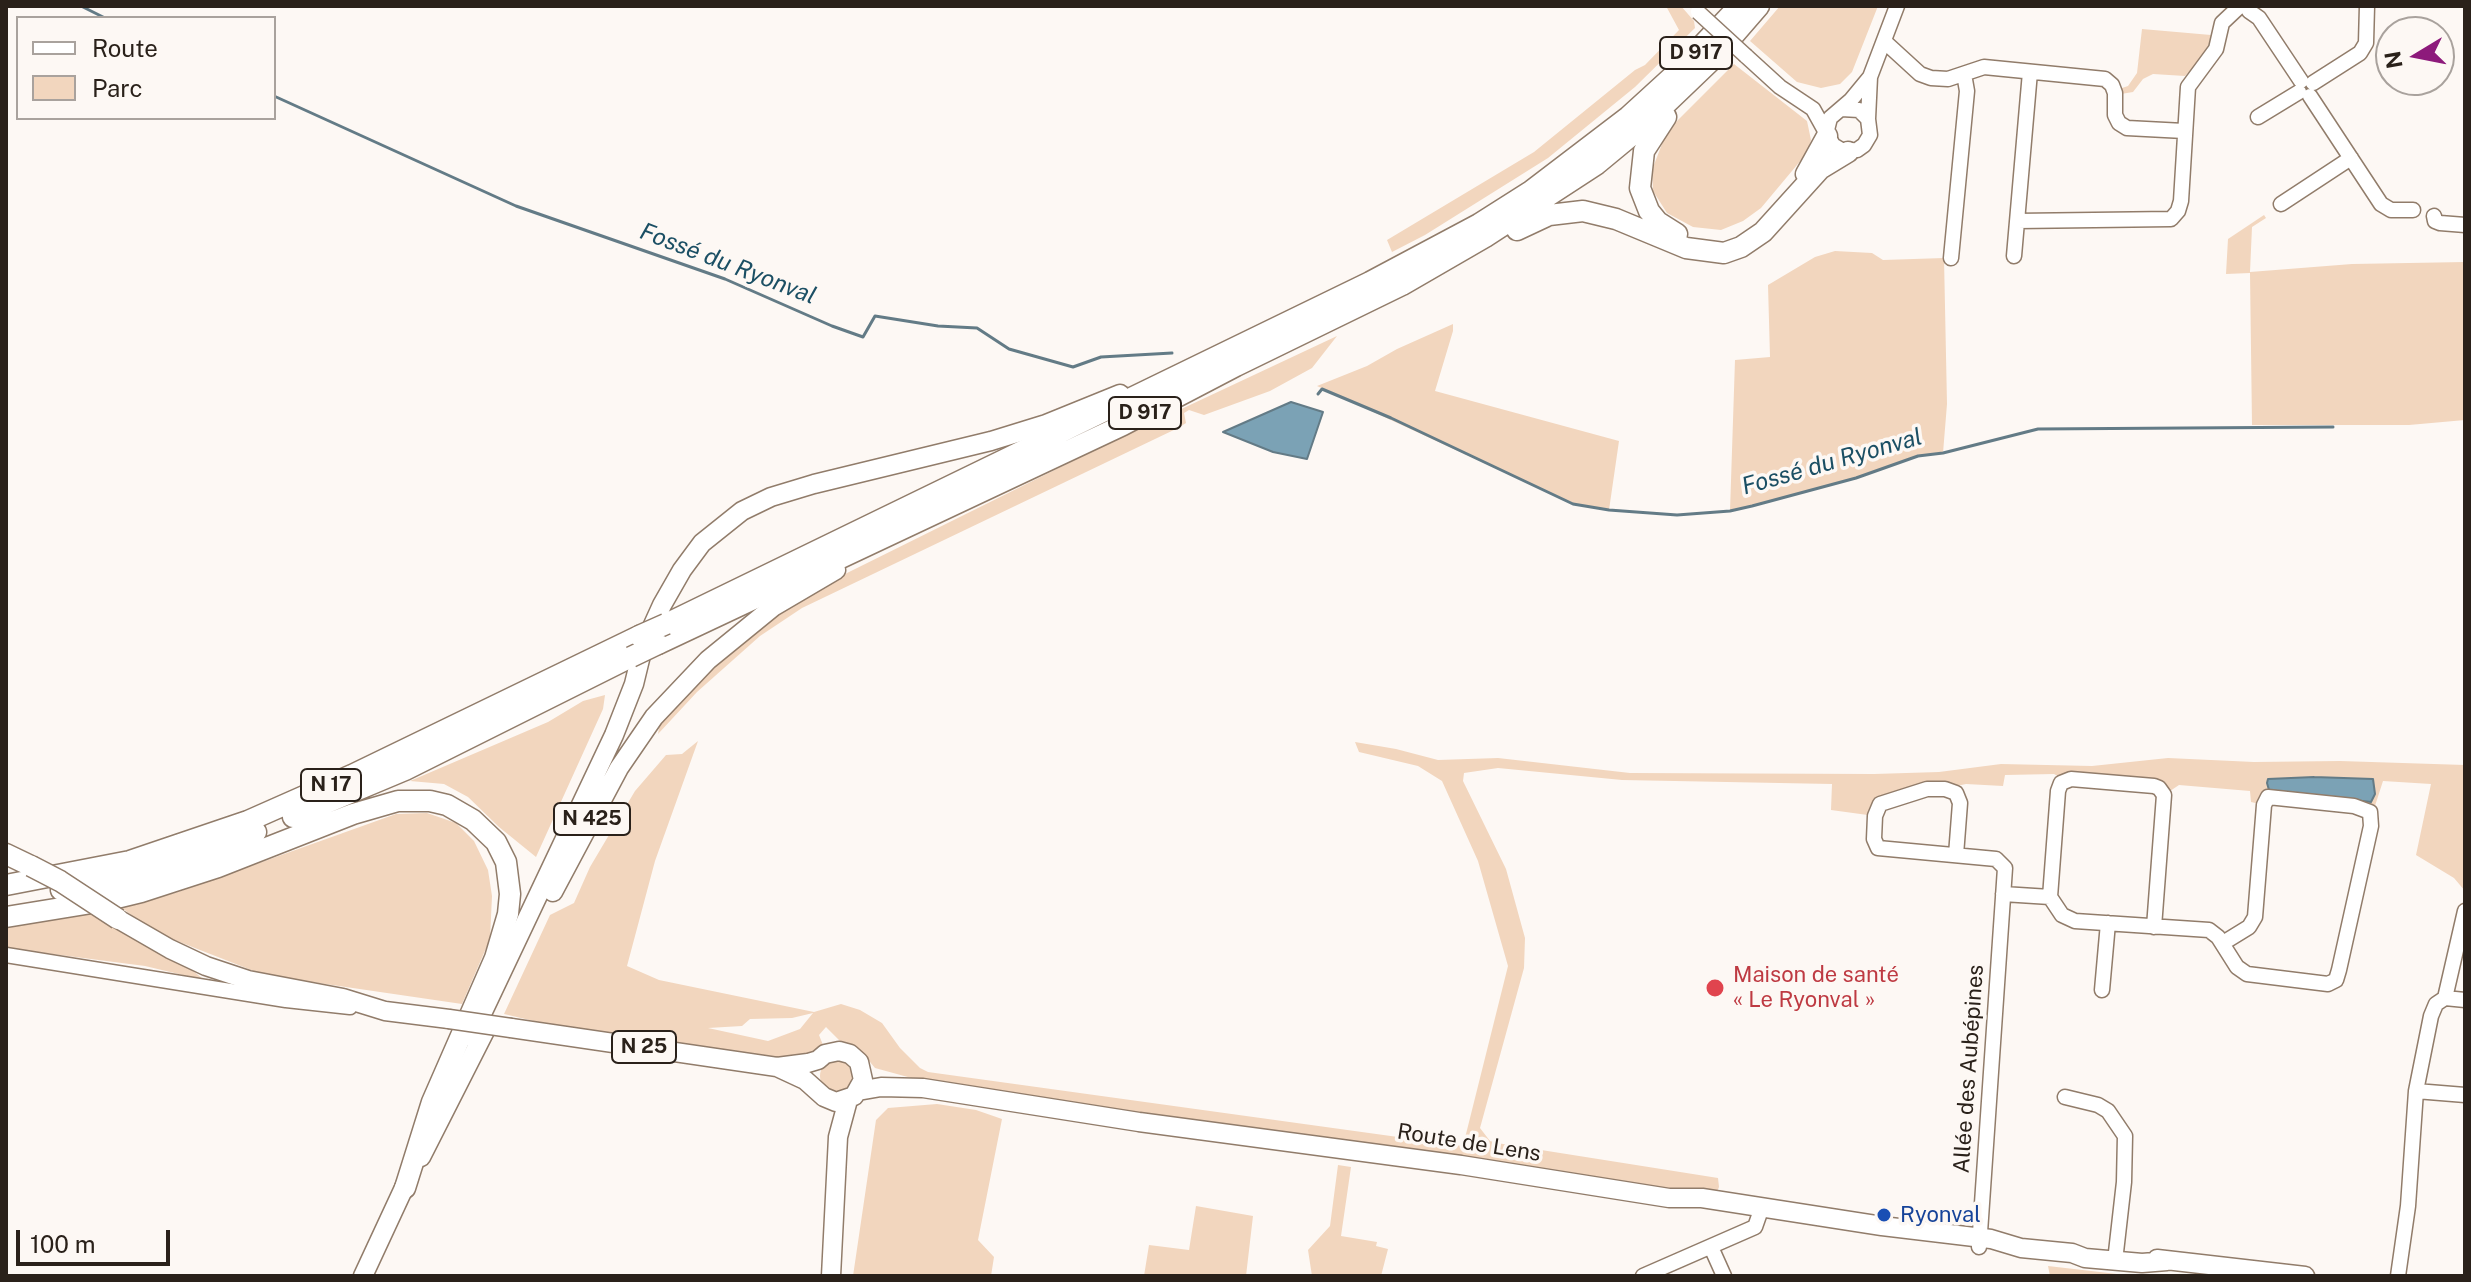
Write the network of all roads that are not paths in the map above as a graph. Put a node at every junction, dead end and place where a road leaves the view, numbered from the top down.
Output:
1 (1739, 6) edge
2 (1759, 6) edge
3 (1770, 6) edge
4 (1897, 6) edge
5 (2240, 6) edge
6 (2247, 6) edge
7 (2367, 6) edge
8 (1696, 9) edge
9 (1885, 42) junction
10 (2030, 72) junction
11 (1964, 74) junction
12 (1870, 77) junction
13 (2306, 88) junction
14 (1813, 109) junction
15 (1838, 110) junction
16 (2258, 117) dead end
17 (1868, 119) junction
18 (2184, 131) junction
19 (1827, 133) junction
20 (1848, 152) junction
21 (2351, 158) junction
22 (2281, 204) dead end
23 (2413, 210) dead end
24 (2434, 216) dead end
25 (2017, 221) junction
26 (2465, 225) edge
27 (2014, 256) dead end
28 (1951, 258) dead end
29 (1402, 285) junction
30 (1188, 370) junction
31 (885, 537) junction
32 (639, 636) joint
33 (631, 657) joint
34 (6, 854) edge
35 (1956, 855) junction
36 (6, 885) edge
37 (2003, 894) junction
38 (2050, 897) junction
39 (6, 898) edge
40 (2465, 911) edge
41 (6, 917) edge
42 (118, 919) joint
43 (2108, 923) junction
44 (2154, 927) junction
45 (2223, 943) junction
46 (6, 955) edge
47 (2101, 990) dead end
48 (2445, 998) junction
49 (2465, 1000) edge
50 (385, 1011) junction
51 (818, 1060) junction
52 (777, 1067) junction
53 (862, 1068) junction
54 (907, 1086) junction
55 (815, 1088) junction
56 (2416, 1091) junction
57 (2465, 1095) edge
58 (853, 1096) junction
59 (2065, 1097) dead end
60 (405, 1188) junction
61 (1761, 1212) junction
62 (1980, 1242) junction
63 (1711, 1247) junction
64 (2115, 1257) junction
65 (363, 1276) edge
66 (831, 1276) edge
67 (1643, 1276) edge
68 (1724, 1276) edge
69 (2305, 1276) edge
70 (2398, 1276) edge

1 - 30 highway, D 917
2 - 29 highway, D 917
3 - 19 highway
4 - 9 street
5 - 18 street
6 - 13 street
7 - 13 street
8 - 14 street, bridge
9 - 11 street
9 - 12 street
10 - 11 street
10 - 18 street
10 - 25 street
11 - 28 street
12 - 15 street
12 - 17 street
13 - 16 street
13 - 21 street
14 - 15 street
14 - 19 street
15 - 17 street
15 - 19 street
17 - 20 street
18 - 25 street
19 - 20 street
20 - 29 highway
21 - 22 street
21 - 23 street
24 - 26 street
25 - 27 street
29 - 31 highway, D 917
30 - 32 highway, D 917, bridge
30 - 60 main road, N 425
31 - 33 highway, D 917, bridge
31 - 60 main road, N 425
32 - 36 highway, N 17
33 - 39 highway, N 17
34 - 42 highway, bridge
35 - 35 street
35 - 37 street, Allée des Aubépines
37 - 38 street
37 - 62 street, Allée des Aubépines
38 - 43 street
38 - 44 street
40 - 48 street
41 - 60 highway
42 - 50 main road
43 - 44 street
43 - 47 street
44 - 45 street
45 - 45 street
46 - 50 street
48 - 49 street
48 - 56 street
50 - 52 main road, N 25, bridge
51 - 52 main road, N 25
51 - 53 main road
51 - 55 main road
52 - 55 main road, N 25
53 - 54 main road
53 - 58 main road
54 - 58 main road, Route de Lens
54 - 61 main road, Route de Lens
55 - 58 main road
56 - 57 street
56 - 70 street
58 - 66 main road
59 - 64 street
60 - 65 main road, N 425
61 - 62 main road, Route de Lens
61 - 63 street
62 - 64 main road, Route de Lens
63 - 67 street
63 - 68 street
64 - 69 main road, Route de Lens

